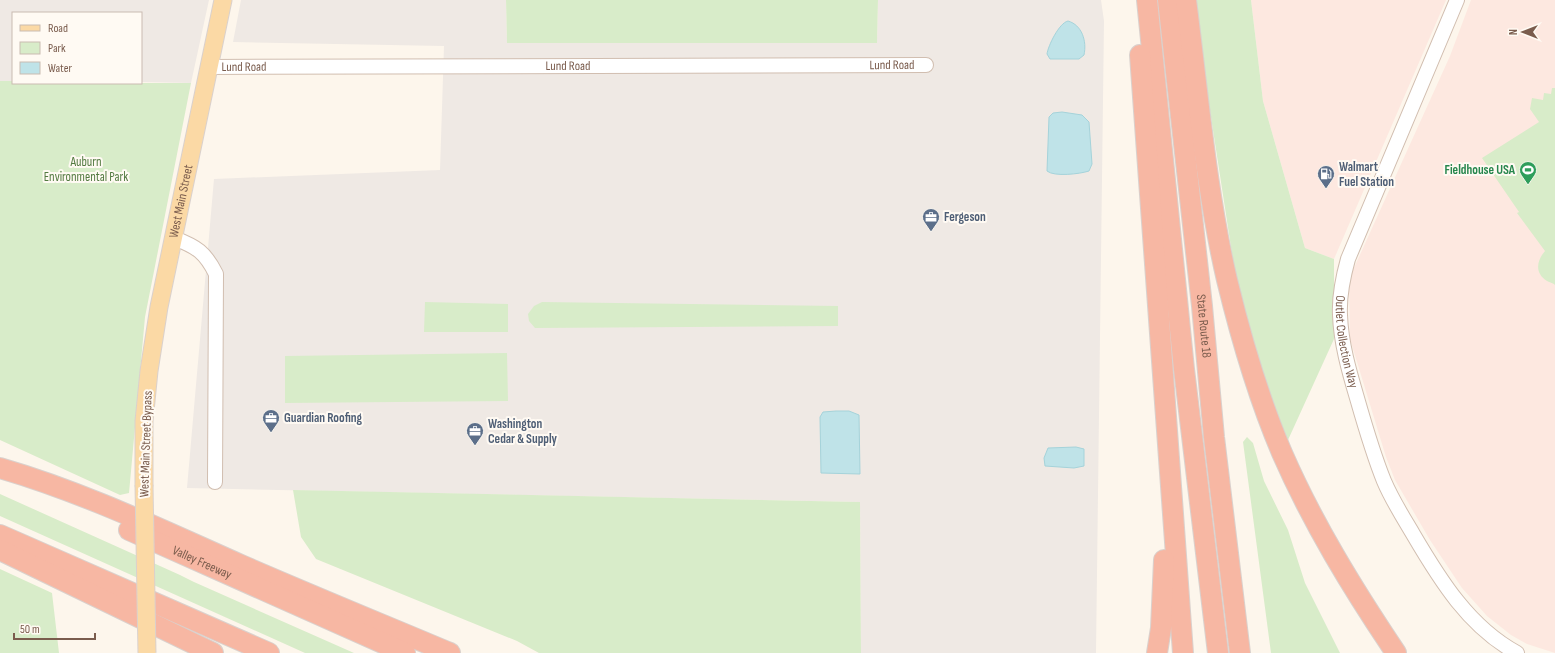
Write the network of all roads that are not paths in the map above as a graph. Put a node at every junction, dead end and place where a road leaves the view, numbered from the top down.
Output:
1 (223, 0) edge
2 (1139, 0) edge
3 (1147, 0) edge
4 (1168, 0) edge
5 (1186, 0) edge
6 (1457, 0) edge
7 (926, 65) dead end
8 (209, 67) junction
9 (174, 238) junction
10 (1208, 372) junction
11 (1164, 402) junction
12 (0, 469) edge
13 (215, 482) dead end
14 (0, 535) edge
15 (0, 550) edge
16 (147, 653) edge
17 (213, 653) edge
18 (269, 653) edge
19 (405, 653) edge
20 (450, 653) edge
21 (1156, 653) edge
22 (1183, 653) edge
23 (1218, 653) edge
24 (1240, 653) edge
25 (1251, 653) edge
26 (1396, 653) edge
27 (1517, 653) edge

1 - 8 main road, West Main Street
2 - 11 highway
3 - 23 highway, State Route 18
4 - 10 highway, State Route 18
5 - 26 highway
6 - 27 street, Outlet Collection Way
7 - 8 street, Lund Road
8 - 9 main road, West Main Street
9 - 13 street, West Main Street
9 - 16 main road, West Main Street Bypass, bridge
10 - 24 highway, State Route 18
10 - 25 highway
11 - 21 highway
11 - 22 highway
12 - 19 highway, Valley Freeway
12 - 20 highway
14 - 18 highway
15 - 17 highway

